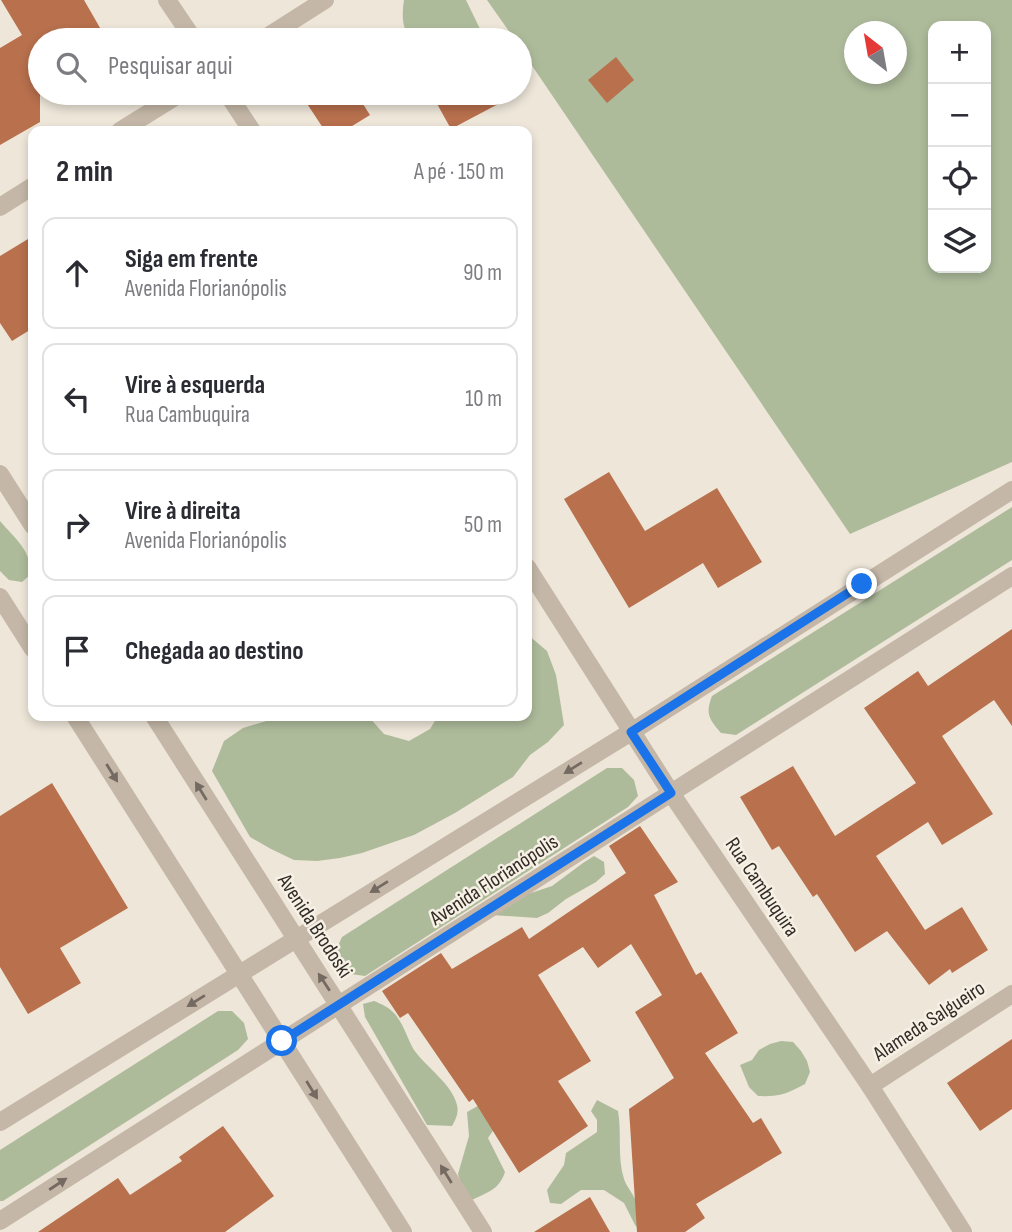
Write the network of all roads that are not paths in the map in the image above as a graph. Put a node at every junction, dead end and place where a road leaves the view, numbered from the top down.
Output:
1 (167, 0) edge
2 (325, 0) edge
3 (186, 28) edge
4 (281, 28) edge
5 (162, 105) edge
6 (236, 105) edge
7 (128, 126) edge
8 (249, 126) edge
9 (28, 189) edge
10 (0, 207) edge
11 (0, 474) edge
12 (1012, 490) edge
13 (28, 518) edge
14 (532, 575) edge
15 (1012, 576) edge
16 (0, 597) edge
17 (28, 641) edge
18 (78, 721) edge
19 (157, 721) edge
20 (631, 732) junction
21 (671, 793) junction
22 (295, 939) junction
23 (239, 974) junction
24 (1012, 995) edge
25 (339, 1006) junction
26 (282, 1041) junction
27 (870, 1086) junction
28 (0, 1122) edge
29 (0, 1221) edge
30 (403, 1232) edge
31 (483, 1232) edge
32 (963, 1232) edge

1 - 3 street
2 - 4 street
5 - 7 street
6 - 8 street
9 - 10 street
11 - 13 street
12 - 20 street
14 - 20 street, Rua Cambuquira
15 - 21 street, Avenida Florianópolis
16 - 17 street
18 -> 23 street
22 -> 19 street, Avenida Brodoski
20 - 21 street, Rua Cambuquira
20 -> 22 street
21 - 25 street, Avenida Florianópolis
21 - 27 street, Rua Cambuquira
22 - 23 street
25 -> 22 street, Avenida Brodoski
23 - 26 street
23 -> 28 street
24 - 27 street, Alameda Salgueiro
25 - 26 street, Avenida Florianópolis
31 -> 25 street, Avenida Brodoski
29 -> 26 street, Avenida Florianópolis
26 -> 30 street
27 - 32 street, Rua Cambuquira

